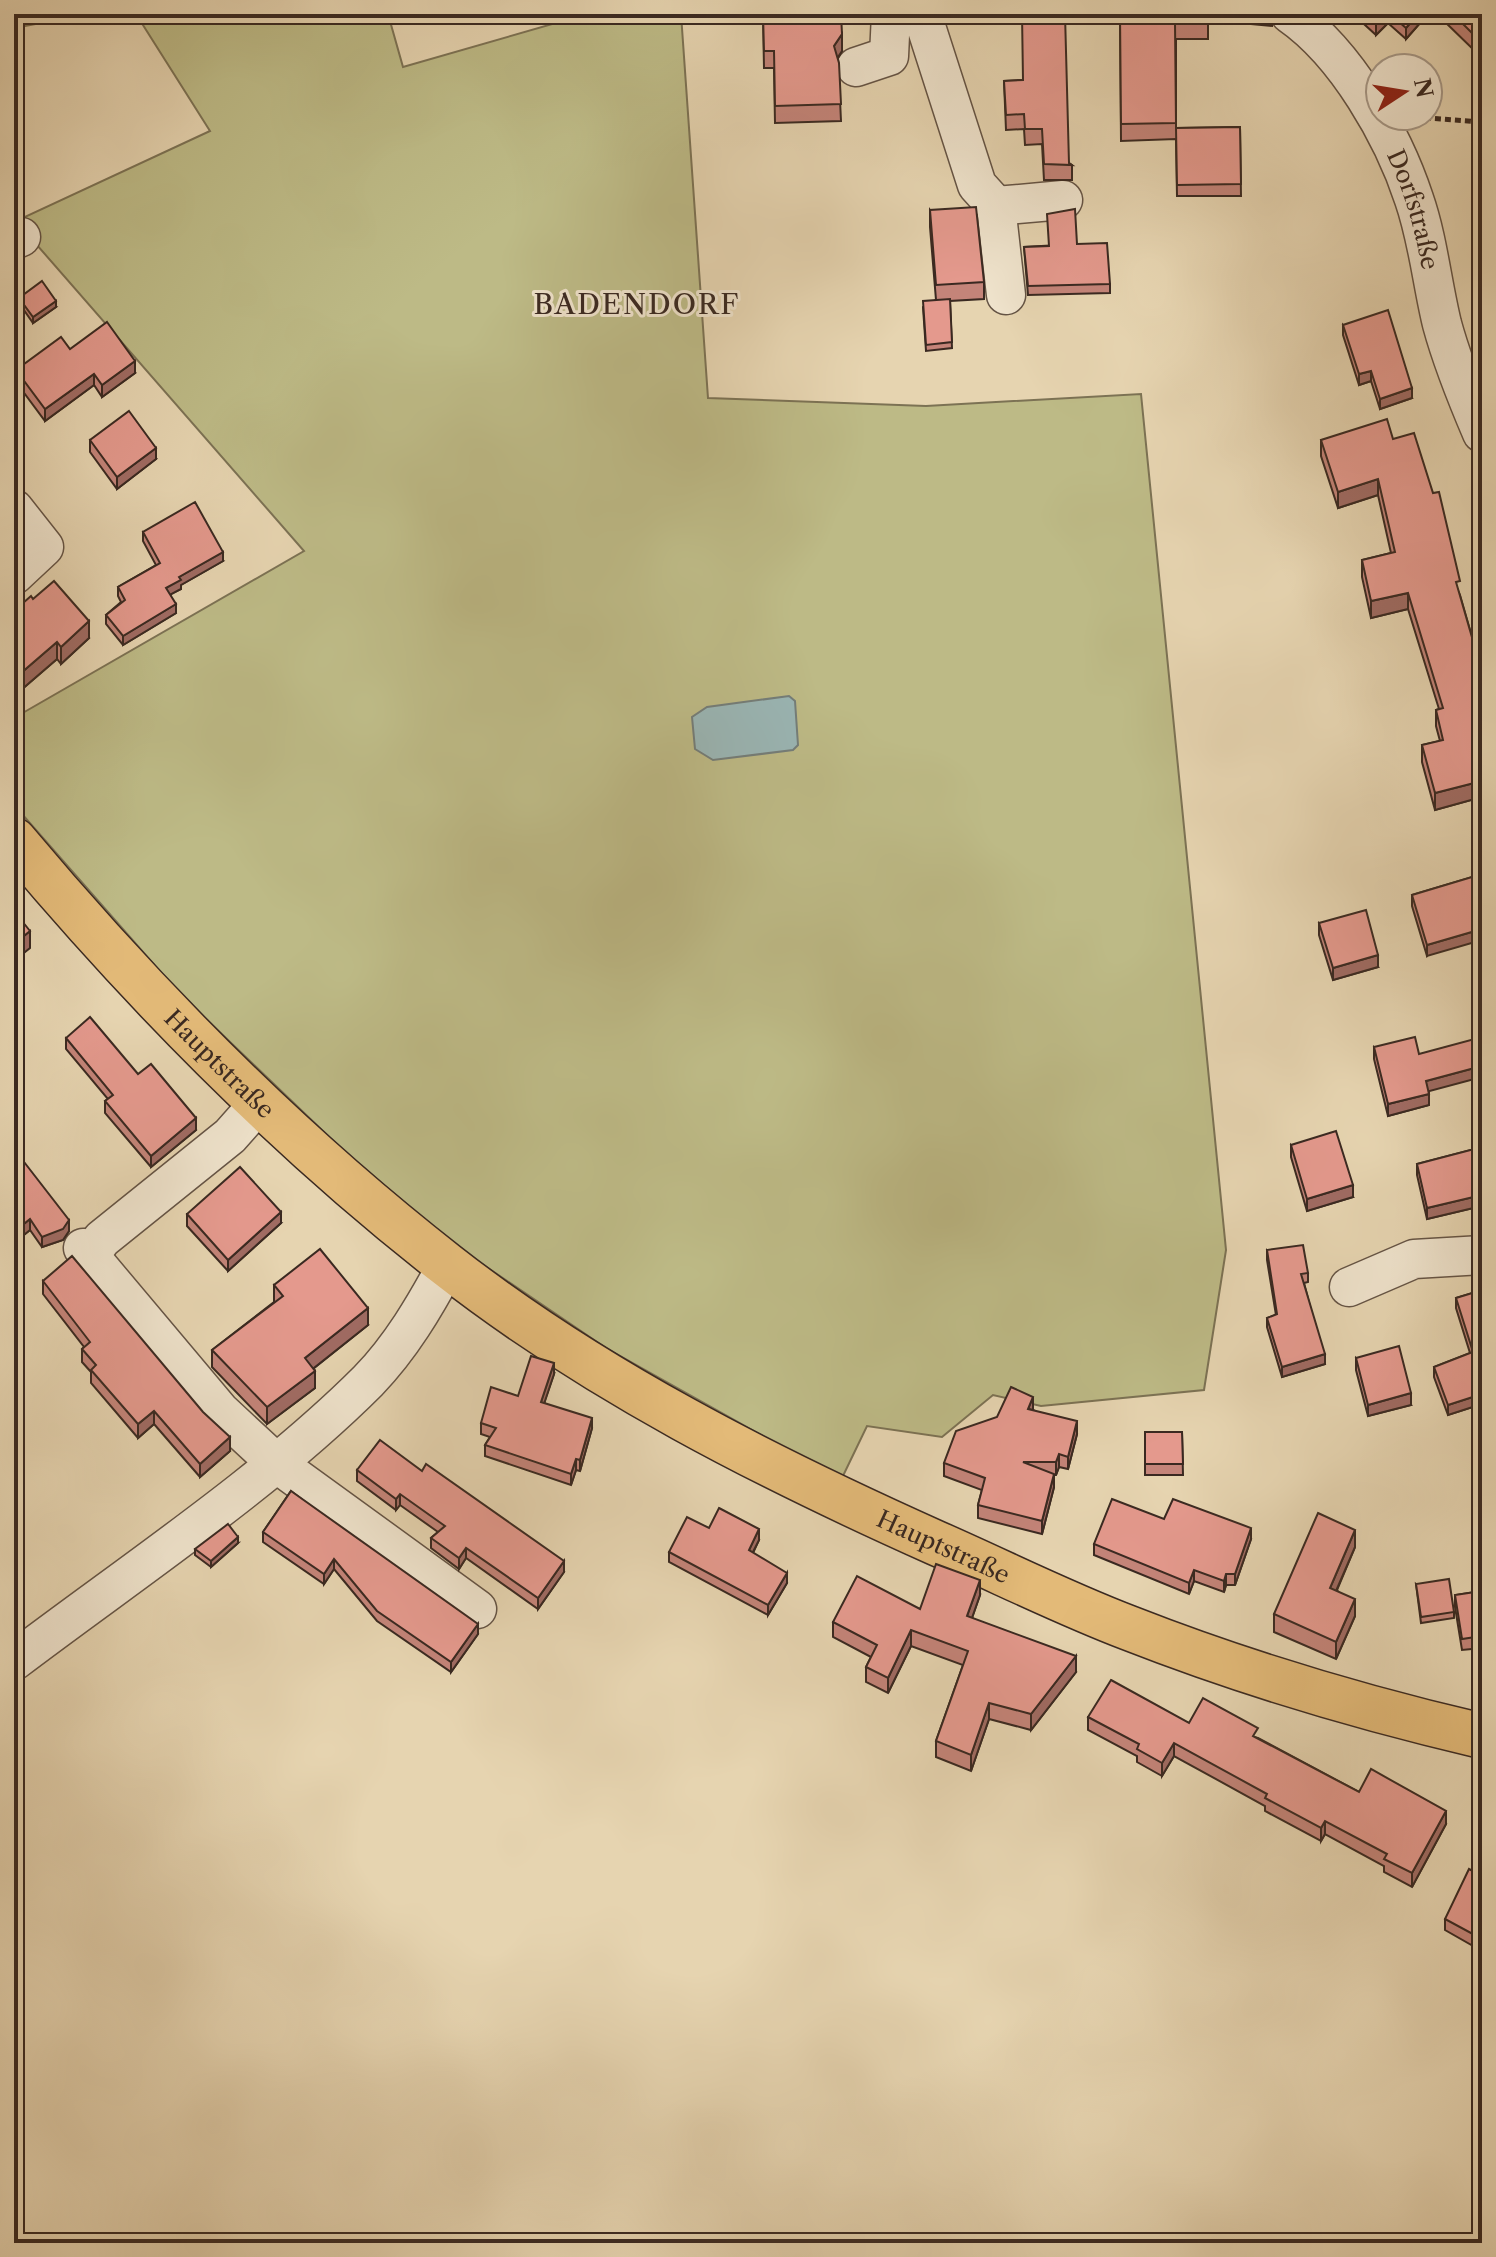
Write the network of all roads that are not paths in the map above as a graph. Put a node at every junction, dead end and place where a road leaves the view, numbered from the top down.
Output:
1 (891, 14) edge
2 (922, 14) edge
3 (1290, 14) edge
4 (856, 67) dead end
5 (1063, 200) dead end
6 (996, 206) junction
7 (1006, 295) dead end
8 (1482, 433) edge
9 (14, 509) edge
10 (14, 575) edge
11 (14, 840) edge
12 (261, 1101) junction
13 (1482, 1255) edge
14 (447, 1265) junction
15 (1349, 1287) dead end
16 (276, 1463) junction
17 (477, 1609) dead end
18 (14, 1661) edge
19 (1482, 1736) edge

1 - 4 street
2 - 6 street
3 - 8 street, Dorfstraße
5 - 6 street
6 - 7 street
9 - 10 street
11 - 12 main road, Hauptstraße
12 - 14 main road, Hauptstraße
12 - 16 street
13 - 15 street
14 - 16 street
14 - 19 main road, Hauptstraße
16 - 17 street
16 - 18 street

